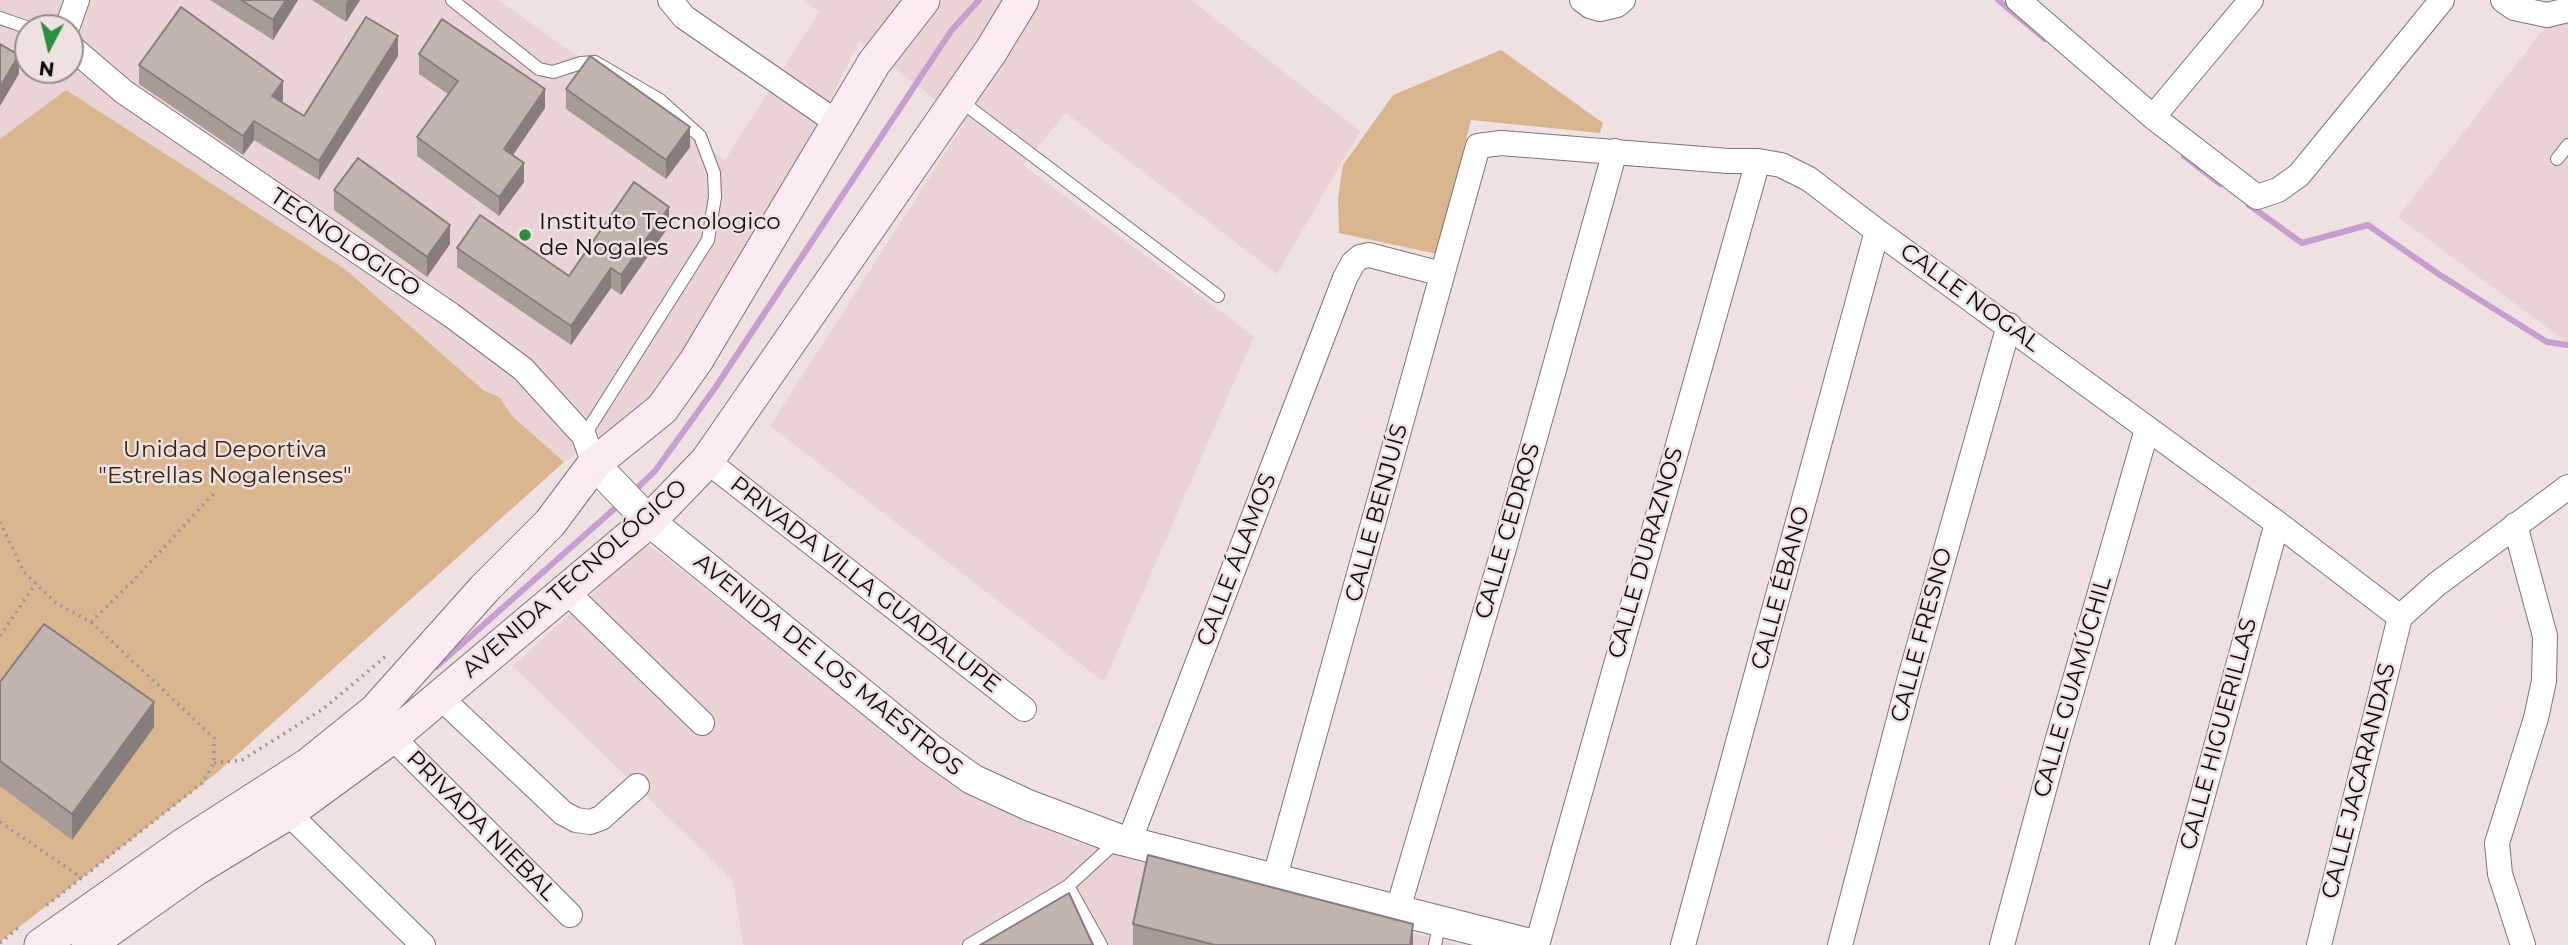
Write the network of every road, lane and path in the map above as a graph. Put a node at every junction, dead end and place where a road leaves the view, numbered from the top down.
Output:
1 (452, 0) edge
2 (670, 0) edge
3 (923, 0) edge
4 (1022, 0) edge
5 (1582, 0) edge
6 (1623, 0) edge
7 (2018, 0) edge
8 (2251, 0) edge
9 (2442, 0) edge
10 (2504, 0) edge
11 (2044, 8) edge
12 (2568, 10) edge
13 (84, 58) edge
14 (958, 99) junction
15 (2153, 117) junction
16 (836, 122) junction
17 (2568, 145) edge
18 (1478, 146) joint
19 (1615, 151) junction
20 (2557, 159) dead end
21 (1758, 161) junction
22 (1877, 231) junction
23 (1442, 274) junction
24 (1217, 296) dead end
25 (2009, 325) junction
26 (2147, 429) junction
27 (595, 459) junction
28 (707, 461) junction
29 (2568, 487) edge
30 (215, 492) dead end
31 (646, 518) junction
32 (0, 522) edge
33 (2277, 523) junction
34 (2515, 524) junction
35 (1, 529) edge
36 (36, 583) junction
37 (567, 592) junction
38 (2400, 617) junction
39 (91, 622) junction
40 (0, 636) edge
41 (394, 649) dead end
42 (440, 697) junction
43 (1024, 709) dead end
44 (702, 723) dead end
45 (392, 737) junction
46 (214, 763) junction
47 (637, 786) dead end
48 (288, 813) junction
49 (0, 822) edge
50 (1124, 840) junction
51 (82, 878) junction
52 (1274, 880) junction
53 (1068, 886) junction
54 (1398, 909) junction
55 (41, 910) dead end
56 (570, 915) dead end
57 (1438, 933) edge
58 (31, 936) edge
59 (0, 943) edge
60 (88, 945) edge
61 (423, 945) edge
62 (969, 945) edge
63 (1101, 945) edge
64 (1535, 945) edge
65 (1683, 945) edge
66 (1840, 945) edge
67 (2002, 945) edge
68 (2162, 945) edge
69 (2319, 945) edge
70 (2523, 945) edge

1 - 27 lane
2 - 16 street
3 - 16 main road, AVENIDA TECNOLÓGICO
4 - 14 main road, AVENIDA TECNOLÓGICO
5 - 6 street
7 - 11 street
8 - 15 street
9 - 15 street
10 - 12 street
11 - 15 street
13 - 27 street, TECNOLOGICO
14 - 24 lane
14 - 28 main road, AVENIDA TECNOLÓGICO
16 - 27 main road, AVENIDA TECNOLÓGICO
17 - 20 lane
18 - 19 street, CALLE NOGAL
18 - 23 street, CALLE BENJUÍS
19 - 21 street, CALLE NOGAL
19 - 54 street, CALLE CEDROS
21 - 22 street, CALLE NOGAL
21 - 64 street, CALLE DURAZNOS
22 - 25 street, CALLE NOGAL
22 - 65 street, CALLE ÉBANO
23 - 50 street, CALLE ÁLAMOS
23 - 52 street, CALLE BENJUÍS
25 - 26 street, CALLE NOGAL
25 - 66 street, CALLE FRESNO
26 - 33 street, CALLE NOGAL
26 - 67 street, CALLE GUAMÚCHIL
27 - 31 street, AVENIDA DE LOS MAESTROS
27 - 58 main road, AVENIDA TECNOLÓGICO
28 - 31 main road, AVENIDA TECNOLÓGICO
28 - 43 street, PRIVADA VILLA GUADALUPE
29 - 34 street
30 - 39 path
31 - 37 main road, AVENIDA TECNOLÓGICO
31 - 50 street, AVENIDA DE LOS MAESTROS
32 - 35 path
33 - 38 street, CALLE NOGAL
33 - 68 street, CALLE HIGUERILLAS
34 - 38 street
34 - 70 street
35 - 36 path
36 - 39 path
36 - 40 path
37 - 42 main road, AVENIDA TECNOLÓGICO
37 - 44 street
38 - 69 street, CALLE JACARANDAS
39 - 46 path
41 - 46 path
42 - 45 main road, AVENIDA TECNOLÓGICO
42 - 47 street
45 - 48 main road, AVENIDA TECNOLÓGICO
45 - 56 street, PRIVADA NIEBAL
46 - 51 path
48 - 60 main road, AVENIDA TECNOLÓGICO
48 - 61 street
49 - 51 path
50 - 52 street, AVENIDA DE LOS MAESTROS
50 - 53 lane
51 - 55 path
52 - 54 street, AVENIDA DE LOS MAESTROS
53 - 62 lane
53 - 63 lane
54 - 57 street, AVENIDA DE LOS MAESTROS
57 - 64 street, AVENIDA DE LOS MAESTROS
58 - 59 path

